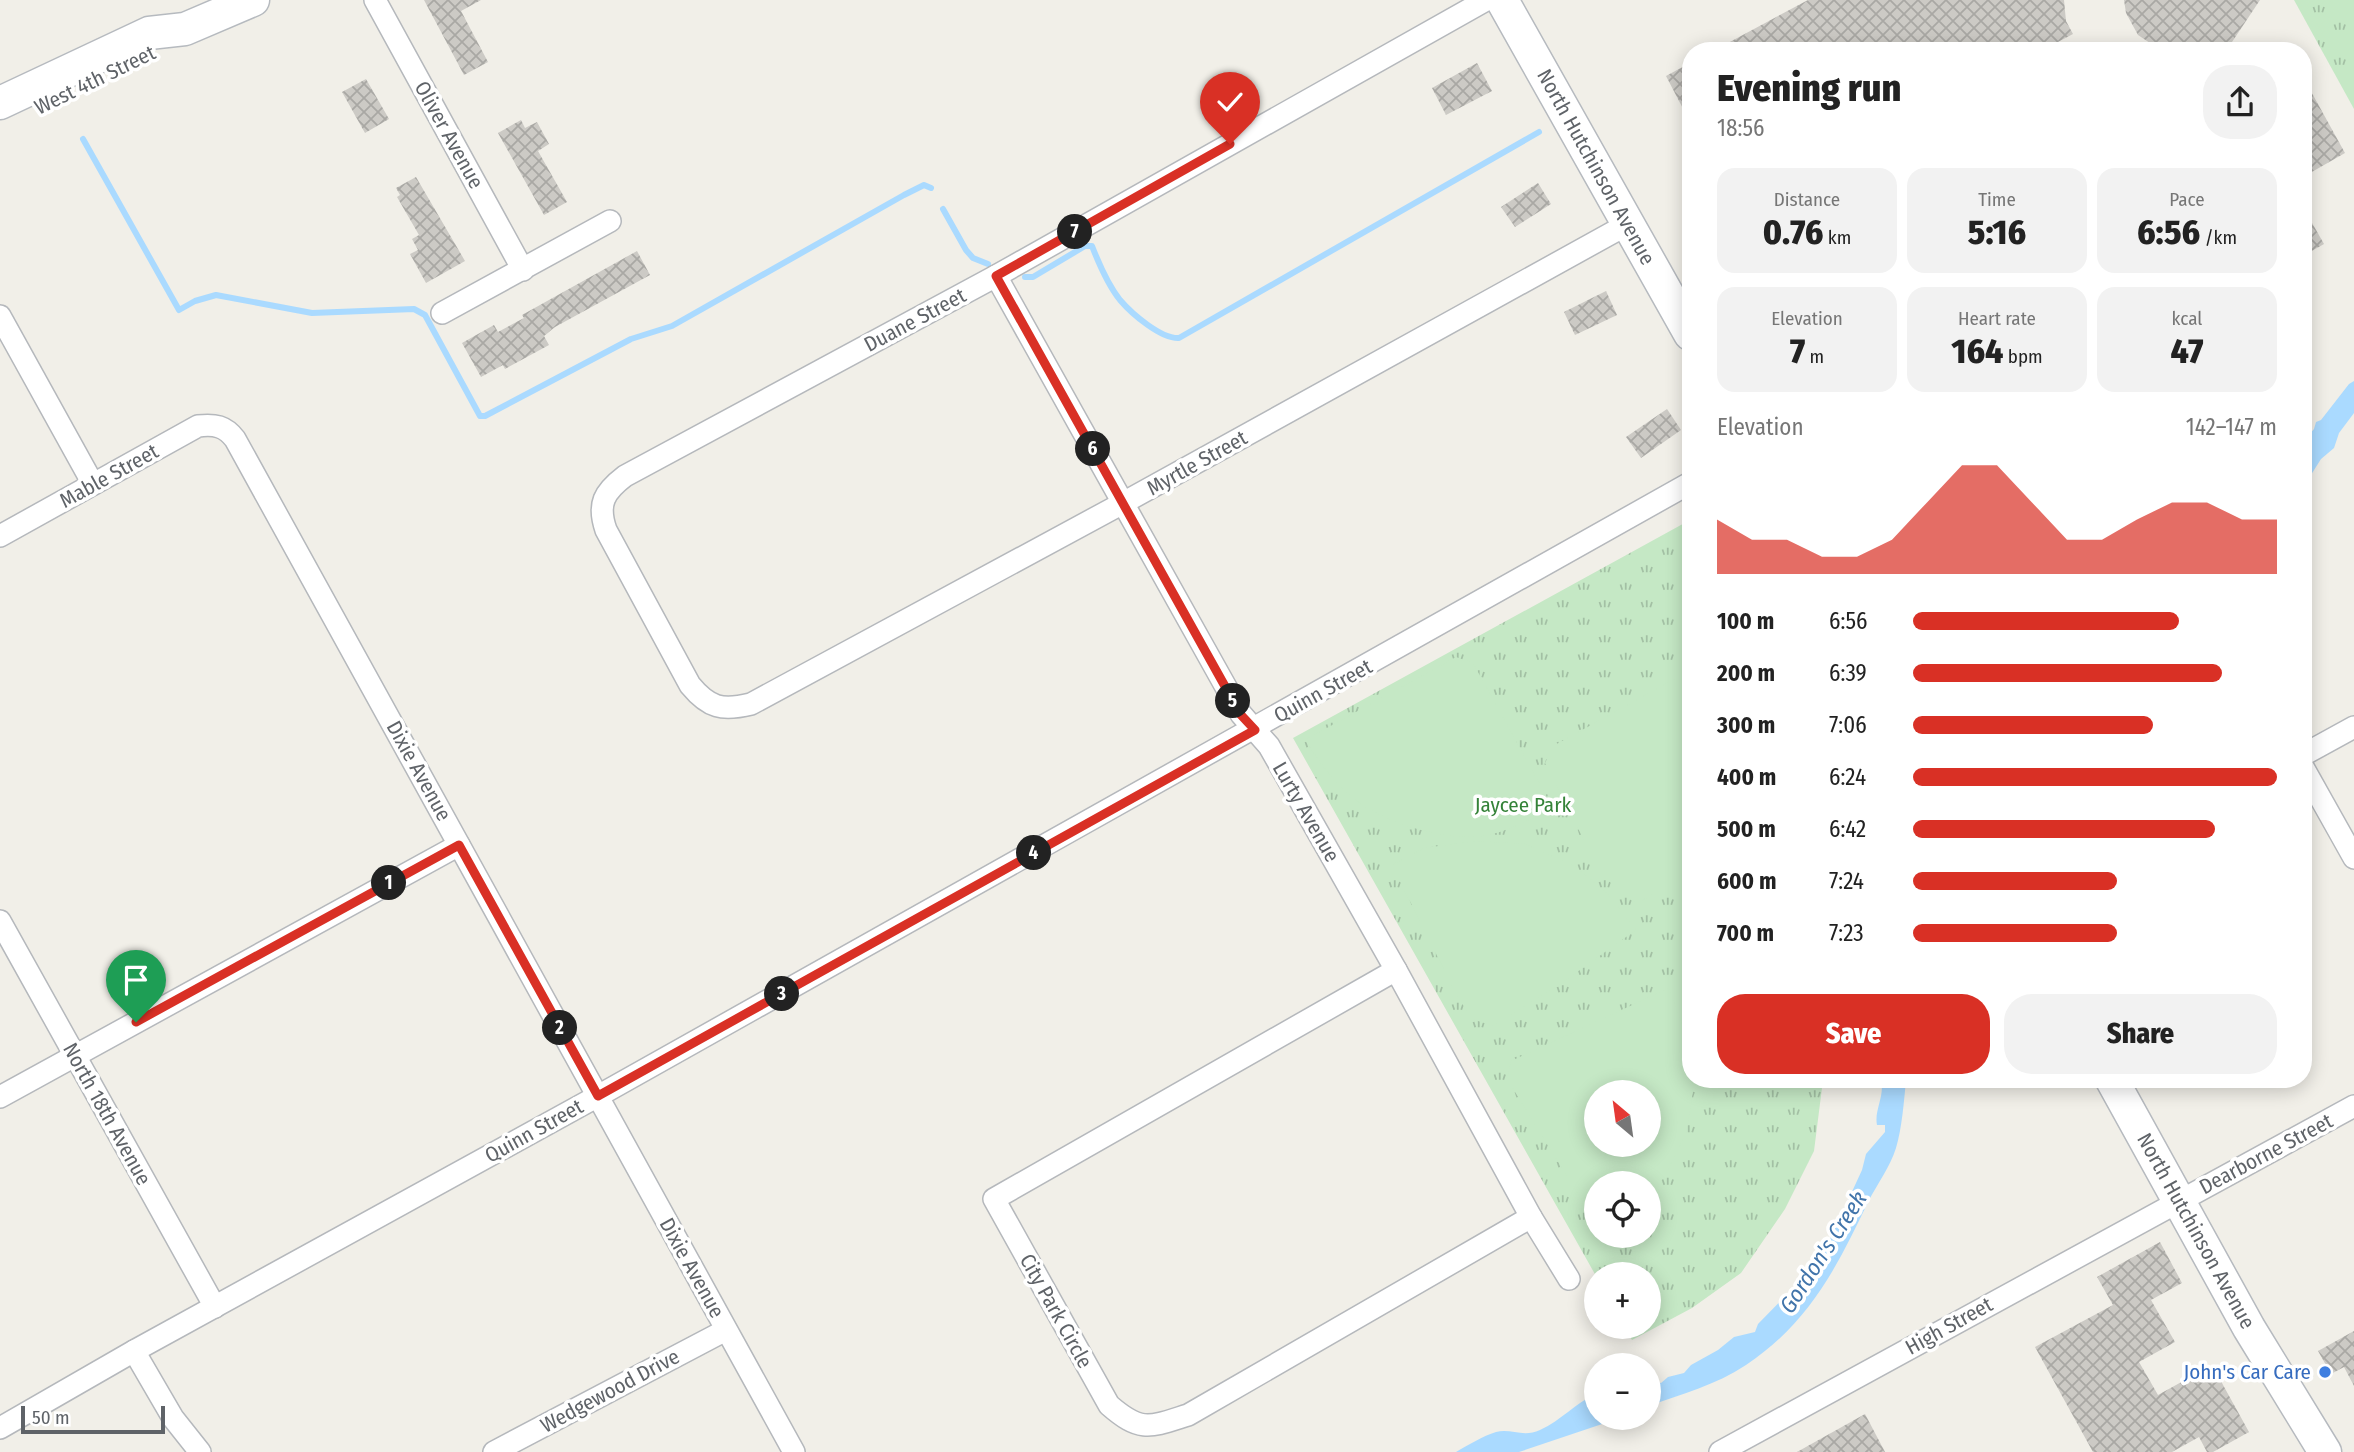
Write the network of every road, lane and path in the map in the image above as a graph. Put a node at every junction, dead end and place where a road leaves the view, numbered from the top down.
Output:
1 (253, 0) edge
2 (375, 0) edge
3 (1486, 0) edge
4 (1502, 0) edge
5 (48, 91) junction
6 (0, 103) edge
7 (0, 125) edge
8 (610, 220) dead end
9 (1628, 224) junction
10 (523, 270) junction
11 (996, 276) junction
12 (442, 313) dead end
13 (0, 316) edge
14 (1682, 320) edge
15 (220, 426) joint
16 (93, 484) junction
17 (1682, 488) edge
18 (1123, 503) junction
19 (0, 536) edge
20 (690, 685) joint
21 (2354, 727) edge
22 (1255, 730) junction
23 (2312, 750) edge
24 (2312, 783) edge
25 (459, 845) junction
26 (2354, 858) edge
27 (0, 921) edge
28 (1396, 970) junction
29 (74, 1056) junction
30 (2116, 1088) edge
31 (598, 1096) junction
32 (0, 1097) edge
33 (2354, 1106) edge
34 (2179, 1201) junction
35 (1531, 1217) junction
36 (1569, 1279) dead end
37 (215, 1307) junction
38 (726, 1330) junction
39 (134, 1351) junction
40 (0, 1428) edge
41 (200, 1452) edge
42 (494, 1452) edge
43 (794, 1452) edge
44 (1720, 1452) edge
45 (2325, 1452) edge

1 - 5 main road, West 4th Street
2 - 10 street, Oliver Avenue
3 - 11 street, Duane Street
4 - 9 main road, North Hutchinson Avenue
5 - 6 main road, West 4th Street
5 - 7 main road, West 4th Street
8 - 10 street
9 - 14 main road, North Hutchinson Avenue
9 - 18 street, Myrtle Street
10 - 12 street
11 - 18 street, Lurty Avenue
11 - 20 street, Duane Street
13 - 16 street
15 - 16 street, Mable Street
15 - 25 street, Dixie Avenue
16 - 19 street, Mable Street
17 - 22 street, Quinn Street
18 - 20 street, Myrtle Street
18 - 22 street, Lurty Avenue
21 - 23 street
22 - 28 street, Lurty Avenue
22 - 31 street, Quinn Street
24 - 26 street
25 - 29 street
25 - 31 street, Dixie Avenue
27 - 29 street, North 18th Avenue
28 - 35 street, Lurty Avenue
28 - 35 street, City Park Circle
29 - 32 street
29 - 37 street, North 18th Avenue
30 - 34 main road, North Hutchinson Avenue
31 - 37 street, Quinn Street
31 - 38 street, Dixie Avenue
33 - 34 street, Dearborne Street
34 - 44 street, High Street
34 - 45 main road, North Hutchinson Avenue
35 - 36 street, Lurty Avenue
37 - 39 street, Quinn Street
38 - 42 street, Wedgewood Drive
38 - 43 street, Dixie Avenue
39 - 40 street, Quinn Street
39 - 41 street

